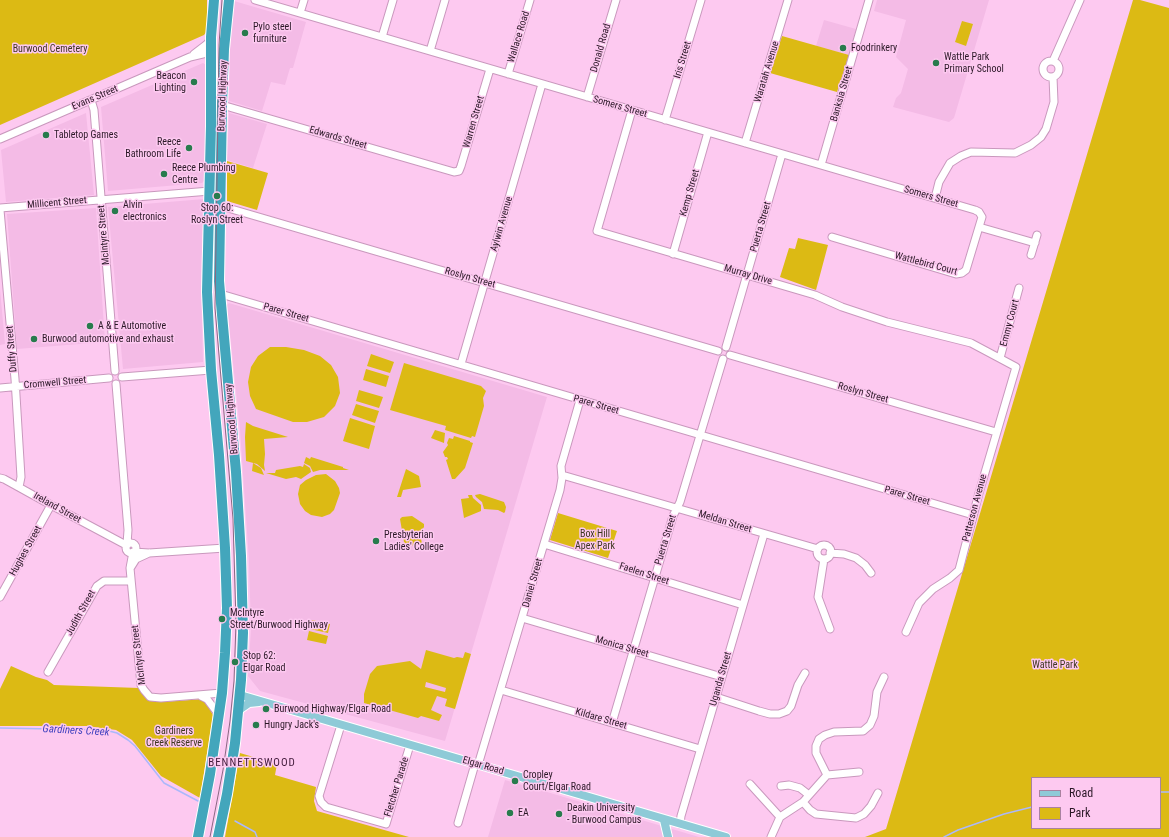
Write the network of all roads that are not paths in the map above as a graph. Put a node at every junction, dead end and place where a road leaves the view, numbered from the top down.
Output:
1 (214, 0) edge
2 (229, 0) edge
3 (255, 0) edge
4 (304, 0) edge
5 (393, 0) edge
6 (445, 0) edge
7 (530, 0) edge
8 (616, 0) edge
9 (700, 0) edge
10 (788, 0) edge
11 (869, 0) edge
12 (1080, 0) edge
13 (300, 13) junction
14 (226, 27) junction
15 (211, 37) junction
16 (382, 37) junction
17 (430, 51) junction
18 (211, 52) junction
19 (190, 57) junction
20 (1053, 61) junction
21 (490, 69) junction
22 (508, 74) junction
23 (1053, 77) junction
24 (542, 84) junction
25 (587, 97) junction
26 (91, 100) junction
27 (212, 102) junction
28 (222, 104) junction
29 (632, 110) junction
30 (665, 120) junction
31 (708, 132) junction
32 (0, 139) edge
33 (745, 143) junction
34 (782, 154) junction
35 (821, 165) junction
36 (454, 172) joint
37 (210, 191) junction
38 (934, 198) junction
39 (101, 200) junction
40 (221, 206) junction
41 (0, 209) edge
42 (982, 217) joint
43 (979, 227) junction
44 (1037, 235) dead end
45 (832, 237) dead end
46 (1035, 243) junction
47 (673, 254) junction
48 (1031, 255) dead end
49 (747, 275) junction
50 (485, 283) junction
51 (1020, 288) dead end
52 (207, 292) junction
53 (220, 295) junction
54 (225, 342) junction
55 (726, 347) junction
56 (718, 351) junction
57 (730, 355) junction
58 (1000, 358) junction
59 (723, 359) junction
60 (461, 364) junction
61 (1016, 367) joint
62 (211, 370) junction
63 (115, 371) junction
64 (122, 377) junction
65 (109, 378) junction
66 (116, 384) junction
67 (15, 386) junction
68 (0, 388) edge
69 (580, 400) junction
70 (996, 432) junction
71 (700, 435) junction
72 (562, 475) junction
73 (1, 477) edge
74 (19, 486) junction
75 (51, 505) junction
76 (677, 508) junction
77 (973, 515) junction
78 (128, 530) junction
79 (764, 534) junction
80 (113, 538) junction
81 (544, 544) junction
82 (130, 548) junction
83 (225, 548) junction
84 (818, 549) junction
85 (149, 553) junction
86 (830, 553) junction
87 (824, 559) junction
88 (130, 565) junction
89 (871, 573) dead end
90 (654, 578) junction
91 (131, 581) junction
92 (0, 597) edge
93 (743, 605) junction
94 (522, 618) junction
95 (830, 629) dead end
96 (906, 632) dead end
97 (633, 651) junction
98 (48, 672) dead end
99 (805, 673) dead end
100 (884, 676) dead end
101 (722, 677) junction
102 (501, 690) junction
103 (222, 693) junction
104 (240, 695) junction
105 (201, 696) junction
106 (716, 698) junction
107 (262, 702) junction
108 (239, 710) junction
109 (219, 715) junction
110 (612, 723) junction
111 (342, 725) junction
112 (410, 745) junction
113 (700, 749) junction
114 (476, 765) junction
115 (859, 772) dead end
116 (827, 775) junction
117 (750, 784) dead end
118 (781, 786) dead end
119 (878, 793) dead end
120 (809, 795) junction
121 (803, 802) junction
122 (780, 817) junction
123 (664, 820) junction
124 (458, 823) dead end
125 (680, 824) junction
126 (723, 836) edge
127 (198, 837) edge
128 (218, 837) edge
129 (668, 837) edge
130 (709, 837) edge
131 (771, 837) edge

1 - 15 highway, Burwood Highway
2 - 14 highway, Burwood Highway
3 - 13 street, Somers Street
4 - 13 street
5 - 16 street
6 - 17 street
7 - 22 street, Wallace Road
8 - 25 street, Donald Road
9 - 30 street, Iris Street
10 - 33 street, Waratah Avenue
11 - 35 street, Banksia Street
12 - 20 street
13 - 16 street, Somers Street
14 - 18 highway
14 - 28 highway, Burwood Highway
15 - 18 highway, Burwood Highway
15 - 19 street, Evans Street
16 - 17 street, Somers Street
17 - 21 street, Somers Street
18 - 19 street, Evans Street
18 - 27 highway, Burwood Highway
19 - 26 street, Evans Street
20 - 23 street
20 - 23 street
21 - 22 street, Somers Street
21 - 36 street, Warren Street
22 - 24 street, Somers Street
23 - 38 street
24 - 25 street, Somers Street
24 - 50 street, Aylwin Avenue
25 - 29 street, Somers Street
26 - 32 street, Evans Street
26 - 39 street, McIntyre Street
27 - 28 highway
27 - 37 highway, Burwood Highway
28 - 36 street, Edwards Street
28 - 40 highway, Burwood Highway
29 - 30 street, Somers Street
29 - 47 street, Murray Drive
30 - 31 street, Somers Street
31 - 33 street, Somers Street
31 - 47 street, Kemp Street
33 - 34 street, Somers Street
34 - 35 street, Somers Street
34 - 49 street, Puerta Street
35 - 38 street, Somers Street
37 - 39 street, Millicent Street
37 - 52 highway, Burwood Highway
38 - 42 street, Somers Street
39 - 41 street, Millicent Street
39 - 63 street, McIntyre Street
40 - 50 street, Roslyn Street
40 - 53 highway, Burwood Highway
41 - 67 street, Duffy Street
42 - 43 street, Wattlebird Court
43 - 45 street, Wattlebird Court
43 - 46 street
44 - 46 street
46 - 48 street
47 - 49 street, Murray Drive
49 - 55 street, Puerta Street
49 - 58 street, Murray Drive
50 - 56 street, Roslyn Street
50 - 60 street, Aylwin Avenue
51 - 58 street, Emmy Court
52 - 53 highway
52 - 62 highway, Burwood Highway
53 - 54 highway, Burwood Highway
53 - 60 street, Parer Street
54 - 62 highway
54 - 104 highway, Burwood Highway
55 - 56 street
55 - 57 street
56 - 59 street
57 - 59 street
57 - 70 street, Roslyn Street
58 - 61 street, Murray Drive
59 - 71 street, Puerta Street
60 - 69 street, Parer Street
61 - 70 street, Patterson Avenue
62 - 64 street
62 - 83 highway, Burwood Highway
63 - 64 street
63 - 65 street
64 - 66 street
65 - 66 street
65 - 67 street, Cromwell Street
66 - 78 street, McIntyre Street
67 - 68 street, Cromwell Street
67 - 74 street, Duffy Street
69 - 71 street, Parer Street
69 - 72 street, Daniel Street
70 - 77 street, Patterson Avenue
71 - 76 street, Puerta Street
71 - 77 street, Parer Street
72 - 76 street, Meldan Street
72 - 81 street, Daniel Street
73 - 74 street, Ireland Street
74 - 75 street, Ireland Street
75 - 80 street, Ireland Street
75 - 92 street, Hughes Street
76 - 79 street, Meldan Street
76 - 90 street, Puerta Street
77 - 96 street, Patterson Avenue
78 - 80 street
78 - 82 street, McIntyre Street
79 - 84 street, Meldan Street
79 - 93 street, Uganda Street
80 - 82 street, Ireland Street
81 - 90 street, Faelen Street
81 - 94 street, Daniel Street
82 - 85 street, Ireland Street
82 - 88 street, McIntyre Street
83 - 85 street, Ireland Street
83 - 103 highway, Burwood Highway
84 - 86 street
84 - 87 street
85 - 88 street
86 - 87 street
86 - 89 street
87 - 95 street
88 - 91 street, McIntyre Street
90 - 93 street, Faelen Street
90 - 97 street, Puerta Street
91 - 98 street, Judith Street
91 - 105 street, McIntyre Street
93 - 101 street, Uganda Street
94 - 97 street, Monica Street
94 - 102 street, Daniel Street
97 - 101 street, Monica Street
97 - 110 street, Puerta Street
99 - 106 street
100 - 116 street
101 - 106 street, Uganda Street
102 - 110 street, Kildare Street
102 - 114 street, Daniel Street
103 - 104 highway
103 - 105 street, McIntyre Street
103 - 109 highway, Burwood Highway
104 - 107 main road, Elgar Road
104 - 108 highway, Burwood Highway
105 - 109 street
106 - 113 street, Uganda Street
107 - 108 main road
107 - 111 main road, Elgar Road
108 - 128 highway, Burwood Highway
109 - 127 highway, Burwood Highway
110 - 113 street, Kildare Street
111 - 112 main road, Elgar Road
111 - 112 street, Fletcher Parade
112 - 114 main road, Elgar Road
113 - 125 street, Uganda Street
114 - 123 main road, Elgar Road
114 - 124 street, Daniel Street
115 - 116 street
116 - 120 street
117 - 122 street
118 - 120 street
119 - 121 street
120 - 121 street
121 - 122 street
122 - 131 street
123 - 125 main road, Elgar Road
123 - 129 main road
125 - 126 main road, Elgar Road
126 - 130 main road

